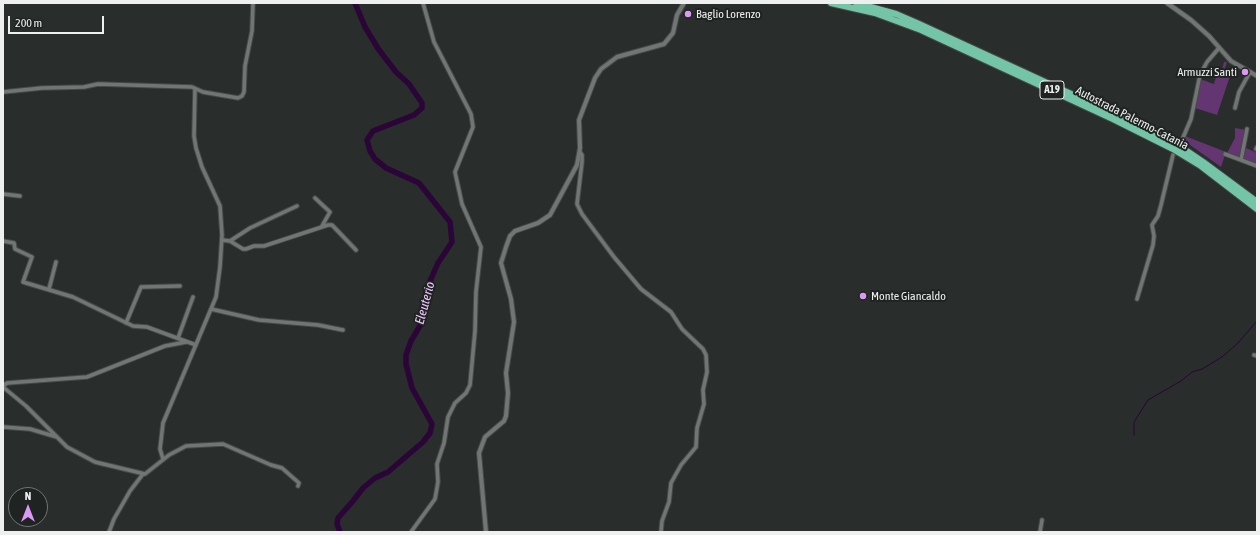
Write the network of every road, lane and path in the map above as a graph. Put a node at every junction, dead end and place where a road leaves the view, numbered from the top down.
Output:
1 (253, 3) edge
2 (423, 3) edge
3 (684, 3) edge
4 (831, 3) edge
5 (856, 3) edge
6 (1167, 3) edge
7 (1219, 48) junction
8 (1250, 72) junction
9 (1257, 76) edge
10 (195, 89) junction
11 (3, 92) edge
12 (1235, 108) dead end
13 (1247, 129) dead end
14 (1182, 140) dead end
15 (580, 152) junction
16 (1225, 154) dead end
17 (1173, 155) dead end
18 (1241, 160) junction
19 (1257, 166) edge
20 (3, 194) edge
21 (20, 196) dead end
22 (315, 198) dead end
23 (1257, 202) edge
24 (297, 206) dead end
25 (1257, 209) edge
26 (322, 226) junction
27 (222, 240) junction
28 (3, 241) edge
29 (230, 241) junction
30 (356, 250) dead end
31 (56, 262) dead end
32 (180, 286) dead end
33 (49, 289) junction
34 (193, 297) dead end
35 (1137, 298) dead end
36 (211, 309) junction
37 (126, 322) junction
38 (343, 330) dead end
39 (178, 338) junction
40 (186, 342) junction
41 (196, 345) junction
42 (3, 386) edge
43 (3, 427) edge
44 (58, 438) junction
45 (163, 459) junction
46 (143, 474) junction
47 (298, 486) dead end
48 (1042, 520) dead end
49 (109, 532) edge
50 (411, 532) edge
51 (486, 532) edge
52 (661, 532) edge
53 (1040, 532) edge

1 - 10 street
2 - 50 street
3 - 15 street
4 - 25 highway, Autostrada Palermo-Catania / A19
5 - 23 highway, Autostrada Palermo-Catania / A19
6 - 7 street
7 - 8 street
7 - 14 street
8 - 9 street
8 - 12 street
10 - 11 street
10 - 27 street
13 - 18 street
15 - 51 street
15 - 52 street
16 - 18 street
17 - 35 street
18 - 19 street
20 - 21 street
22 - 26 street
24 - 29 street
26 - 29 street
26 - 30 street
27 - 29 street
27 - 36 street
28 - 33 street
31 - 33 street
32 - 37 street
33 - 37 street
34 - 39 street
36 - 38 street
36 - 41 street
37 - 39 street
39 - 40 street
40 - 41 street
40 - 42 street
41 - 45 street
42 - 44 street
43 - 44 street
44 - 46 street
45 - 46 street
45 - 47 street
46 - 49 street
48 - 53 street

